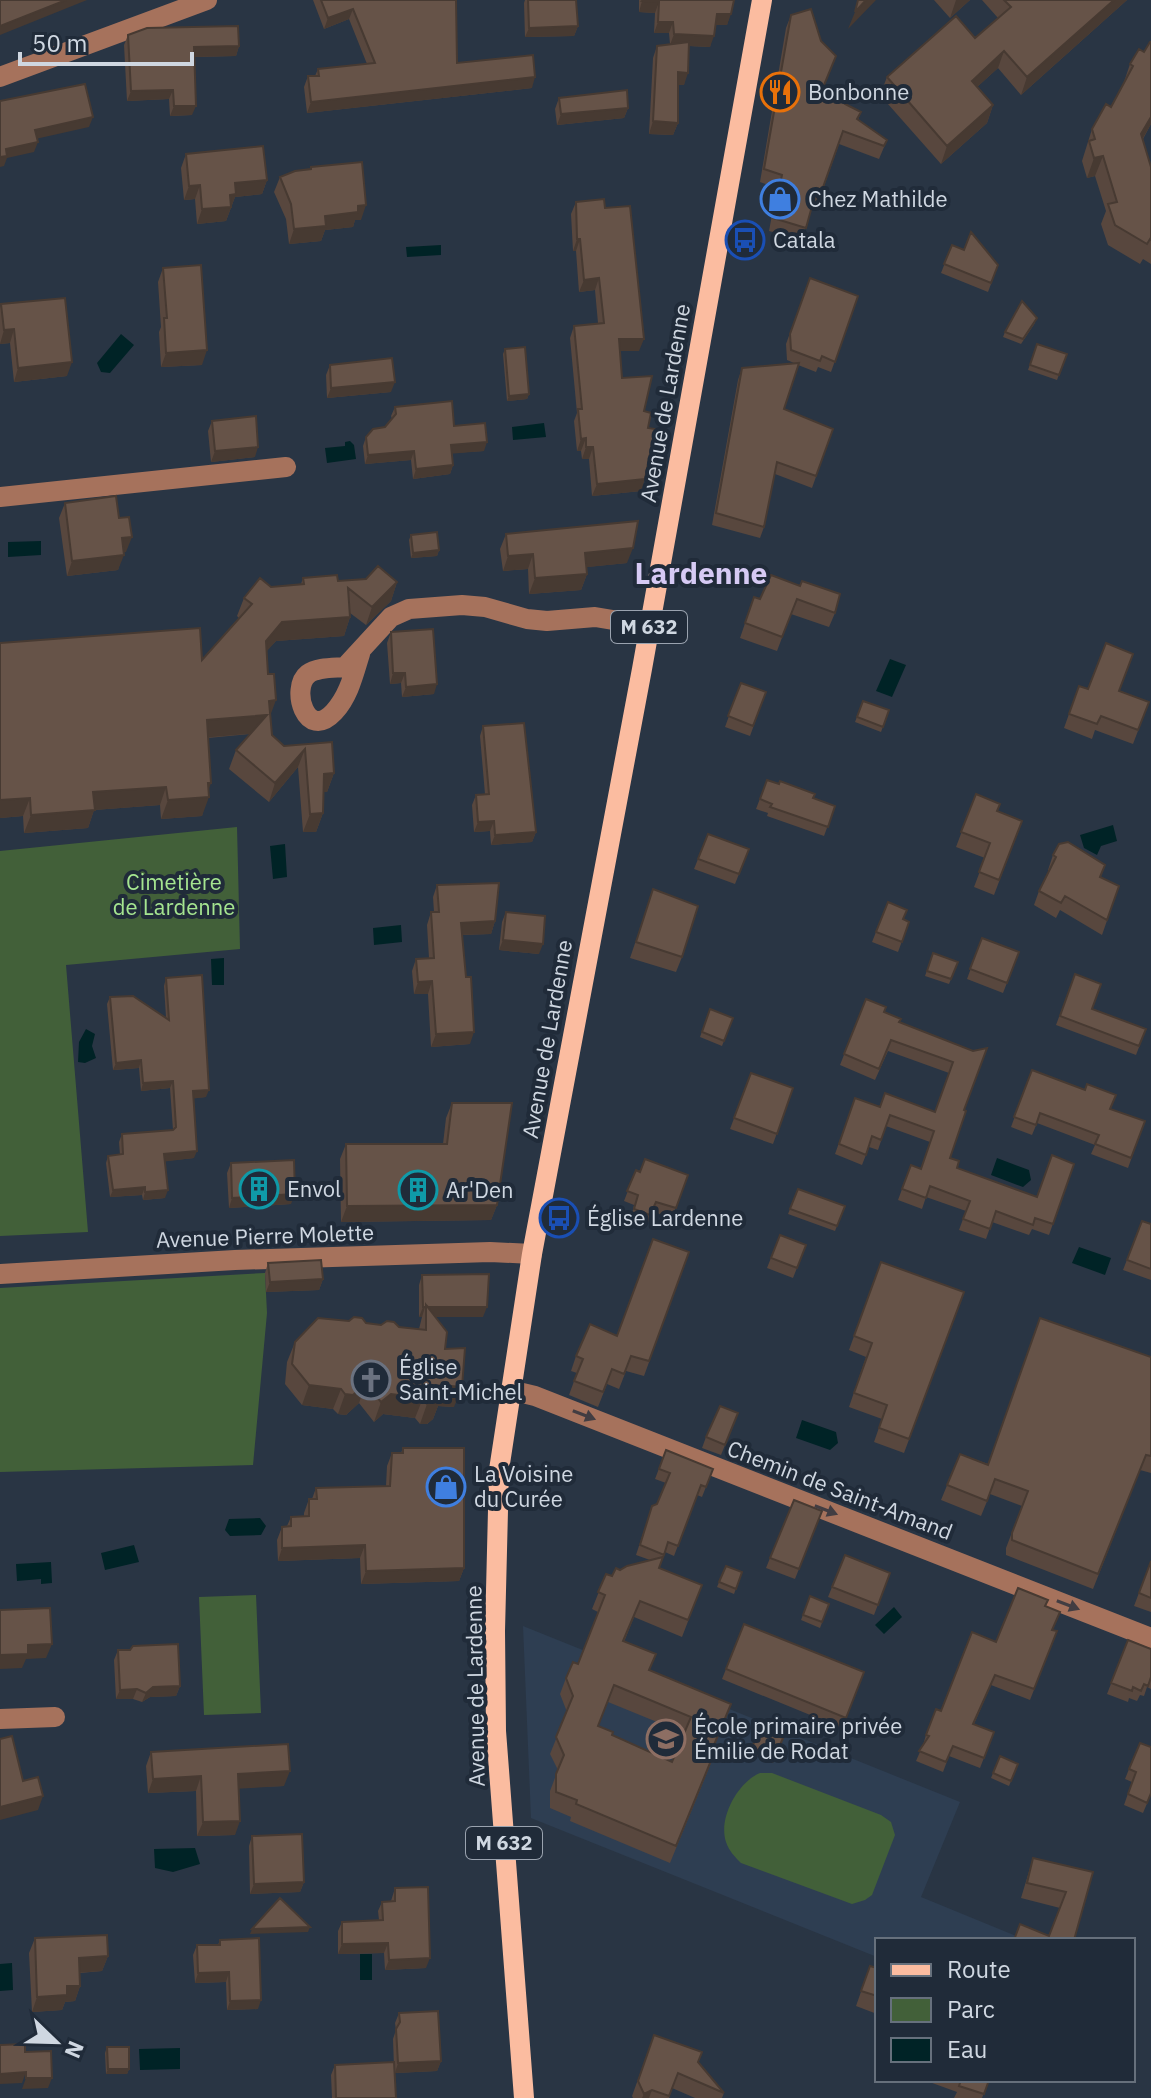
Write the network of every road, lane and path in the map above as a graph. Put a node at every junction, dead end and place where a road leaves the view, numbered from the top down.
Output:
1 (207, 0) edge
2 (762, 0) edge
3 (0, 77) edge
4 (286, 467) dead end
5 (0, 497) edge
6 (649, 626) junction
7 (360, 654) dead end
8 (532, 1254) junction
9 (0, 1274) edge
10 (510, 1390) junction
11 (1151, 1638) edge
12 (55, 1717) dead end
13 (0, 1719) edge
14 (524, 2098) edge

1 - 3 street
2 - 6 main road, Avenue de Lardenne / M 632
4 - 5 street
6 - 7 street
6 - 8 main road, Avenue de Lardenne / M 632
8 - 9 street, Avenue Pierre Molette
8 - 10 main road, Avenue de Lardenne / M 632
10 -> 11 street, Chemin de Saint-Amand
10 - 14 main road, Avenue de Lardenne / M 632
12 - 13 street

